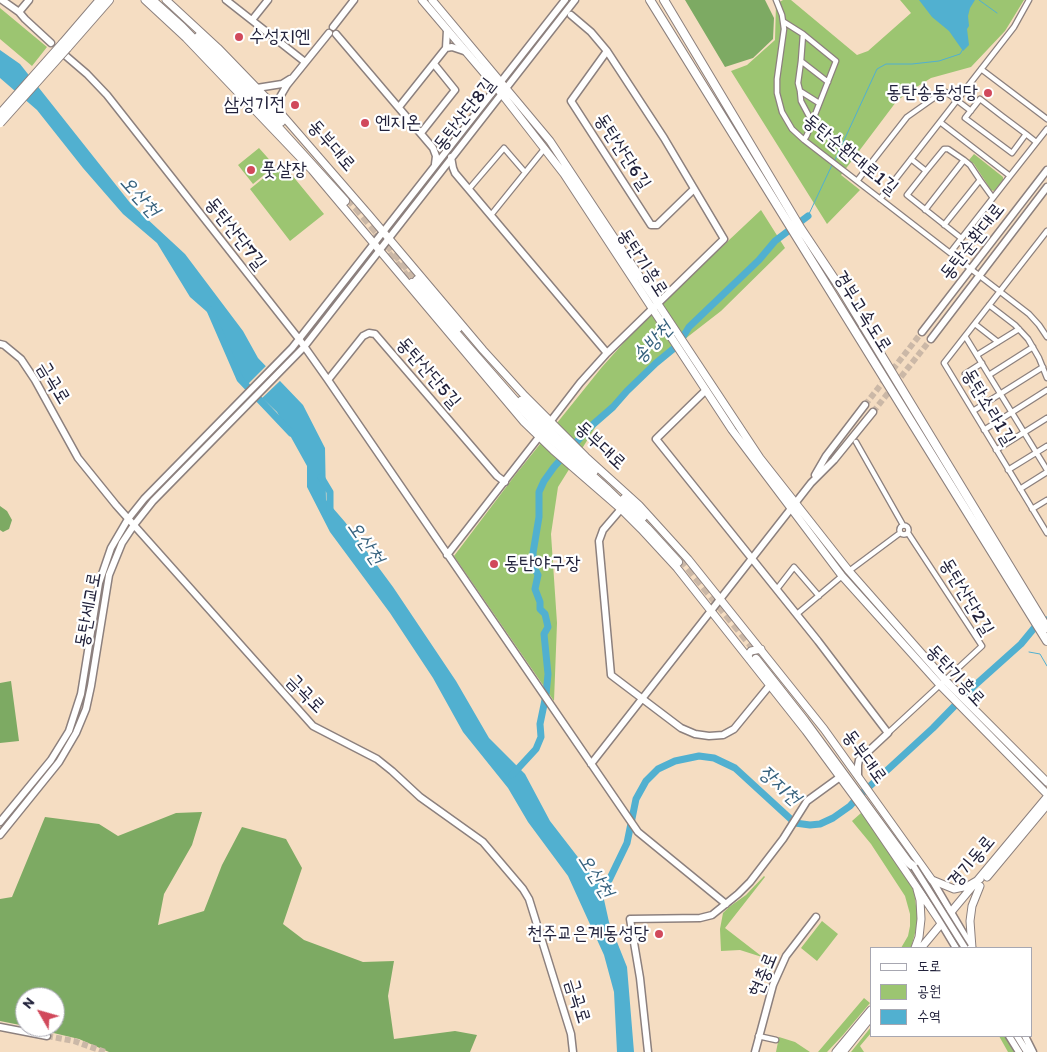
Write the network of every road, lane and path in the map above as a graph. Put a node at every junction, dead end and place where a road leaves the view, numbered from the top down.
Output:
1 (2, 0) edge
2 (29, 0) edge
3 (100, 0) edge
4 (109, 0) edge
5 (145, 0) edge
6 (152, 0) edge
7 (158, 0) edge
8 (166, 0) edge
9 (226, 0) edge
10 (268, 0) edge
11 (354, 0) edge
12 (422, 0) edge
13 (432, 0) edge
14 (565, 0) edge
15 (575, 0) edge
16 (650, 0) edge
17 (664, 0) edge
18 (776, 0) edge
19 (1029, 0) edge
20 (19, 12) junction
21 (571, 15) dead end
22 (252, 20) junction
23 (783, 22) junction
24 (331, 30) junction
25 (447, 30) junction
26 (803, 34) junction
27 (51, 43) dead end
28 (197, 43) junction
29 (208, 46) junction
30 (446, 48) junction
31 (65, 49) junction
32 (464, 51) junction
33 (608, 51) junction
34 (231, 61) junction
35 (801, 61) junction
36 (305, 62) junction
37 (434, 64) junction
38 (981, 69) junction
39 (294, 77) junction
40 (828, 82) junction
41 (257, 88) junction
42 (501, 88) junction
43 (800, 91) junction
44 (957, 100) junction
45 (819, 103) junction
46 (399, 107) junction
47 (277, 109) junction
48 (971, 111) junction
49 (0, 114) edge
50 (263, 117) junction
51 (813, 118) junction
52 (1047, 119) edge
53 (940, 122) junction
54 (0, 123) edge
55 (1047, 129) edge
56 (420, 133) junction
57 (1026, 134) junction
58 (804, 140) junction
59 (1036, 142) junction
60 (451, 146) junction
61 (433, 148) junction
62 (545, 148) junction
63 (451, 157) junction
64 (911, 159) junction
65 (964, 160) junction
66 (435, 167) junction
67 (523, 170) dead end
68 (1047, 170) edge
69 (926, 171) junction
70 (455, 174) junction
71 (1010, 176) junction
72 (436, 177) junction
73 (980, 180) junction
74 (857, 181) junction
75 (1046, 188) edge
76 (469, 189) junction
77 (694, 189) junction
78 (993, 198) junction
79 (880, 199) junction
80 (347, 200) junction
81 (925, 210) junction
82 (491, 215) junction
83 (944, 225) junction
84 (798, 231) junction
85 (1047, 231) edge
86 (385, 235) junction
87 (961, 238) junction
88 (376, 246) junction
89 (950, 253) junction
90 (970, 269) junction
91 (979, 276) junction
92 (413, 280) junction
93 (999, 292) junction
94 (654, 305) junction
95 (989, 305) junction
96 (974, 324) junction
97 (1019, 329) junction
98 (922, 332) tunnel mouth
99 (964, 336) junction
100 (1047, 337) edge
101 (299, 339) junction
102 (931, 339) tunnel mouth
103 (998, 342) junction
104 (0, 344) edge
105 (304, 347) junction
106 (682, 347) junction
107 (1033, 347) junction
108 (607, 353) junction
109 (977, 356) junction
110 (982, 363) junction
111 (1043, 368) junction
112 (988, 375) junction
113 (1047, 378) edge
114 (328, 380) junction
115 (706, 390) junction
116 (1047, 390) edge
117 (1000, 394) junction
118 (525, 396) junction
119 (984, 404) junction
120 (865, 405) tunnel mouth
121 (529, 410) junction
122 (972, 411) junction
123 (873, 412) tunnel mouth
124 (1012, 412) junction
125 (1047, 418) edge
126 (524, 422) junction
127 (550, 422) junction
128 (984, 430) junction
129 (1024, 433) junction
130 (539, 437) junction
131 (856, 442) dead end
132 (558, 444) junction
133 (1047, 446) edge
134 (996, 450) junction
135 (1036, 453) junction
136 (571, 454) junction
137 (1008, 470) junction
138 (1047, 471) edge
139 (504, 482) junction
140 (811, 482) junction
141 (1020, 489) junction
142 (1047, 500) edge
143 (793, 505) junction
144 (621, 509) junction
145 (1032, 509) junction
146 (128, 519) junction
147 (134, 525) junction
148 (903, 525) junction
149 (1046, 531) edge
150 (900, 533) junction
151 (908, 533) junction
152 (447, 555) junction
153 (752, 558) junction
154 (681, 562) junction
155 (849, 571) junction
156 (842, 576) junction
157 (777, 589) junction
158 (819, 596) junction
159 (720, 599) junction
160 (710, 611) junction
161 (1034, 613) junction
162 (797, 614) junction
163 (1046, 635) edge
164 (756, 656) junction
165 (943, 683) junction
166 (770, 685) junction
167 (642, 699) junction
168 (966, 707) junction
169 (888, 733) junction
170 (843, 756) junction
171 (859, 760) junction
172 (591, 764) junction
173 (840, 777) junction
174 (1047, 782) edge
175 (855, 783) junction
176 (1047, 795) edge
177 (868, 802) junction
178 (1047, 805) edge
179 (0, 822) edge
180 (0, 835) edge
181 (914, 867) joint
182 (914, 882) junction
183 (932, 882) junction
184 (980, 882) junction
185 (921, 892) junction
186 (726, 904) junction
187 (952, 914) junction
188 (816, 917) dead end
189 (943, 926) junction
190 (915, 947) edge
191 (922, 947) edge
192 (928, 947) edge
193 (955, 947) edge
194 (964, 947) edge
195 (971, 947) edge
196 (972, 947) edge
197 (870, 1011) edge
198 (870, 1019) edge
199 (0, 1027) edge
200 (15, 1030) edge
201 (758, 1036) junction
202 (1010, 1037) edge
203 (1018, 1037) edge
204 (1026, 1037) edge
205 (776, 1040) dead end
206 (573, 1052) edge
207 (648, 1052) edge
208 (755, 1052) edge
209 (836, 1052) edge
210 (843, 1052) edge
211 (1019, 1052) edge
212 (1027, 1052) edge
213 (1033, 1052) edge

1 - 20 street
2 - 20 street
3 - 31 highway
4 - 31 highway
5 - 50 main road, 동부대로
6 - 28 highway, 동부대로
7 - 29 highway, 동부대로
8 - 34 main road, 동부대로
9 - 22 street
10 - 22 street
11 - 24 street
12 - 25 main road, 동탄기흥로
13 - 42 main road, 동탄기흥로
14 - 42 street, 동탄산단8길
15 - 42 street, 동탄산단8길
16 - 84 highway, 경부고속도로
17 - 84 highway, 경부고속도로
18 - 23 street, 동탄순환대로1길
19 - 38 street
20 - 27 street
21 - 33 street
22 - 36 street
23 - 26 street
23 - 58 street, 동탄순환대로1길
24 - 36 street
24 - 46 street
25 - 30 street
25 - 32 main road, 동탄기흥로
26 - 35 street
26 - 40 street
28 - 50 highway
28 - 80 highway, 동부대로
29 - 34 highway
29 - 80 highway, 동부대로
30 - 32 street
30 - 37 street
31 - 49 highway, bridge
31 - 54 highway, bridge
31 - 101 street, 동탄산단7길
32 - 42 main road, 동탄기흥로
33 - 77 street
33 - 77 street, 동탄산단6길
34 - 41 main road, 동부대로
35 - 40 street
35 - 43 street
36 - 39 street
37 - 46 street
37 - 56 street
38 - 44 street
38 - 52 street
39 - 41 street
39 - 47 street
40 - 45 street
41 - 47 main road, 동부대로
42 - 60 street, 동탄산단8길
42 - 62 main road, 동탄기흥로
42 - 63 street, 동탄산단8길
42 - 94 main road, 동탄기흥로
43 - 45 street
43 - 51 street
44 - 48 street
44 - 53 street
44 - 74 street
45 - 51 street
46 - 56 street
47 - 80 main road, 동부대로
48 - 57 street
48 - 57 street
50 - 80 main road, 동부대로
51 - 58 street
53 - 64 street
53 - 71 street
55 - 59 street
56 - 61 street
57 - 59 street
58 - 74 street, 동탄순환대로1길
59 - 71 street
60 - 61 street
60 - 66 street, 동탄산단8길
61 - 66 street
62 - 82 street
62 - 94 main road, 동탄기흥로
63 - 70 street
63 - 72 street, 동탄산단8길
64 - 69 street
64 - 79 street
65 - 69 street
65 - 73 street
65 - 81 street
66 - 86 street, 동탄산단8길
67 - 76 street
68 - 90 street, 동탄순환대로
69 - 81 street
70 - 72 street
70 - 76 street
71 - 78 street
72 - 86 street, 동탄산단8길
73 - 78 street
73 - 83 street
74 - 79 street, 동탄순환대로1길
75 - 91 street, 동탄순환대로
76 - 82 street
77 - 94 street
78 - 87 street
79 - 89 street, 동탄순환대로1길
80 - 86 main road, 동부대로
80 - 88 main road, 동부대로
81 - 83 street
82 - 108 street
83 - 87 street
84 - 161 highway, 경부고속도로
84 - 161 highway, 경부고속도로
85 - 93 street, 동탄소라1길
86 - 88 street, 동탄산단8길
86 - 92 main road, 동부대로
87 - 89 street
88 - 92 main road, 동부대로
88 - 101 street
88 - 105 street
89 - 90 street, 동탄순환대로1길
90 - 91 street, 동탄순환대로1길
90 - 98 street, 동탄순환대로
91 - 93 street, 동탄순환대로1길
91 - 102 street, 동탄순환대로
92 - 118 main road, 동부대로
92 - 121 highway, 동부대로
92 - 126 main road, 동부대로
92 - 132 highway, 동부대로
93 - 95 street, 동탄소라1길
93 - 100 street, 동탄순환대로1길
94 - 106 main road, 동탄기흥로
94 - 108 street
95 - 96 street, 동탄소라1길
95 - 97 street
96 - 99 street, 동탄소라1길
96 - 103 street
97 - 103 street
97 - 107 street
99 - 109 street
99 - 122 street, 동탄소라1길
101 - 105 street, 동탄산단7길
101 - 146 street, 동탄세교로
103 - 109 street
104 - 146 street, 금곡로
105 - 114 street
105 - 147 street, 동탄세교로
106 - 115 main road, 동탄기흥로
106 - 143 main road, 동탄기흥로
107 - 111 street
107 - 112 street
108 - 127 street
109 - 110 street
110 - 112 street
110 - 119 street
111 - 113 street
111 - 117 street
112 - 117 street
114 - 139 street, 동탄산단5길
114 - 152 street
115 - 143 main road, 동탄기흥로
115 - 153 street
116 - 124 street
117 - 119 street
117 - 124 street
118 - 121 highway
118 - 127 main road, 동부대로
119 - 122 street
120 - 140 street
121 - 132 highway, 동부대로
122 - 128 street, 동탄소라1길
123 - 140 street
124 - 128 street
124 - 129 street
125 - 129 street
126 - 130 main road, 동부대로
126 - 132 highway
127 - 132 main road, 동부대로
128 - 134 street, 동탄소라1길
129 - 134 street
129 - 135 street
130 - 132 main road, 동부대로
130 - 139 street
131 - 148 street
132 - 136 highway, 동부대로
132 - 136 main road, 동부대로
133 - 135 street
134 - 137 street, 동탄소라1길
135 - 137 street
135 - 138 street
136 - 144 main road, 동부대로
136 - 154 highway, 동부대로
137 - 141 street, 동탄소라1길
138 - 141 street
139 - 152 street
140 - 143 street
141 - 145 street, 동탄소라1길
142 - 145 street
143 - 153 street
143 - 155 main road, 동탄기흥로
143 - 156 main road, 동탄기흥로
144 - 154 main road, 동부대로
144 - 167 street
145 - 149 street, 동탄소라1길
146 - 147 street, 금곡로
146 - 179 street, 동탄세교로
147 - 180 street, 동탄세교로
147 - 206 street, 금곡로
148 - 150 street
148 - 151 street
150 - 151 street
150 - 155 street
151 - 165 street, 동탄산단2길
152 - 172 street
153 - 157 street
153 - 159 street
154 - 159 main road, 동부대로
154 - 160 main road, 동부대로
155 - 165 main road, 동탄기흥로
156 - 158 street
156 - 165 main road, 동탄기흥로
157 - 158 street
157 - 162 street
158 - 162 street
159 - 160 street
159 - 164 main road, 동부대로
160 - 164 main road, 동부대로
160 - 167 street
161 - 163 highway, 경부고속도로
162 - 169 street
164 - 166 main road, 동부대로
164 - 170 main road, 동부대로
164 - 175 highway, 동부대로
165 - 168 main road, 동탄기흥로
165 - 169 street, 동탄산단2길
166 - 167 street
166 - 173 main road, 동부대로
167 - 172 street
168 - 174 main road, 동탄기흥로
168 - 176 main road, 동탄기흥로
169 - 171 street
170 - 171 street
170 - 175 main road, 동부대로
171 - 175 street
172 - 186 street
173 - 175 main road, 동부대로
173 - 186 street
175 - 177 highway, 동부대로
176 - 184 main road, 경기동로
177 - 181 highway, 동부대로
177 - 182 main road, 동부대로
177 - 183 main road, 동부대로
178 - 184 main road, 경기동로
181 - 194 street, 동부대로, bridge
182 - 185 main road, 동부대로
182 - 190 main road
183 - 184 main road
183 - 185 street
183 - 187 street, 동부대로
184 - 187 main road, 경기동로
184 - 196 main road
185 - 189 main road, 동부대로
186 - 207 street
187 - 189 main road, 경기동로
187 - 195 street, 동부대로
188 - 201 street, 현충로
189 - 191 main road, 경기동로
189 - 192 main road, 경기동로
189 - 193 street, 동부대로
197 - 209 main road
198 - 210 main road
199 - 200 street
201 - 205 street
201 - 208 street, 현충로
202 - 211 street
203 - 212 street
204 - 213 street

